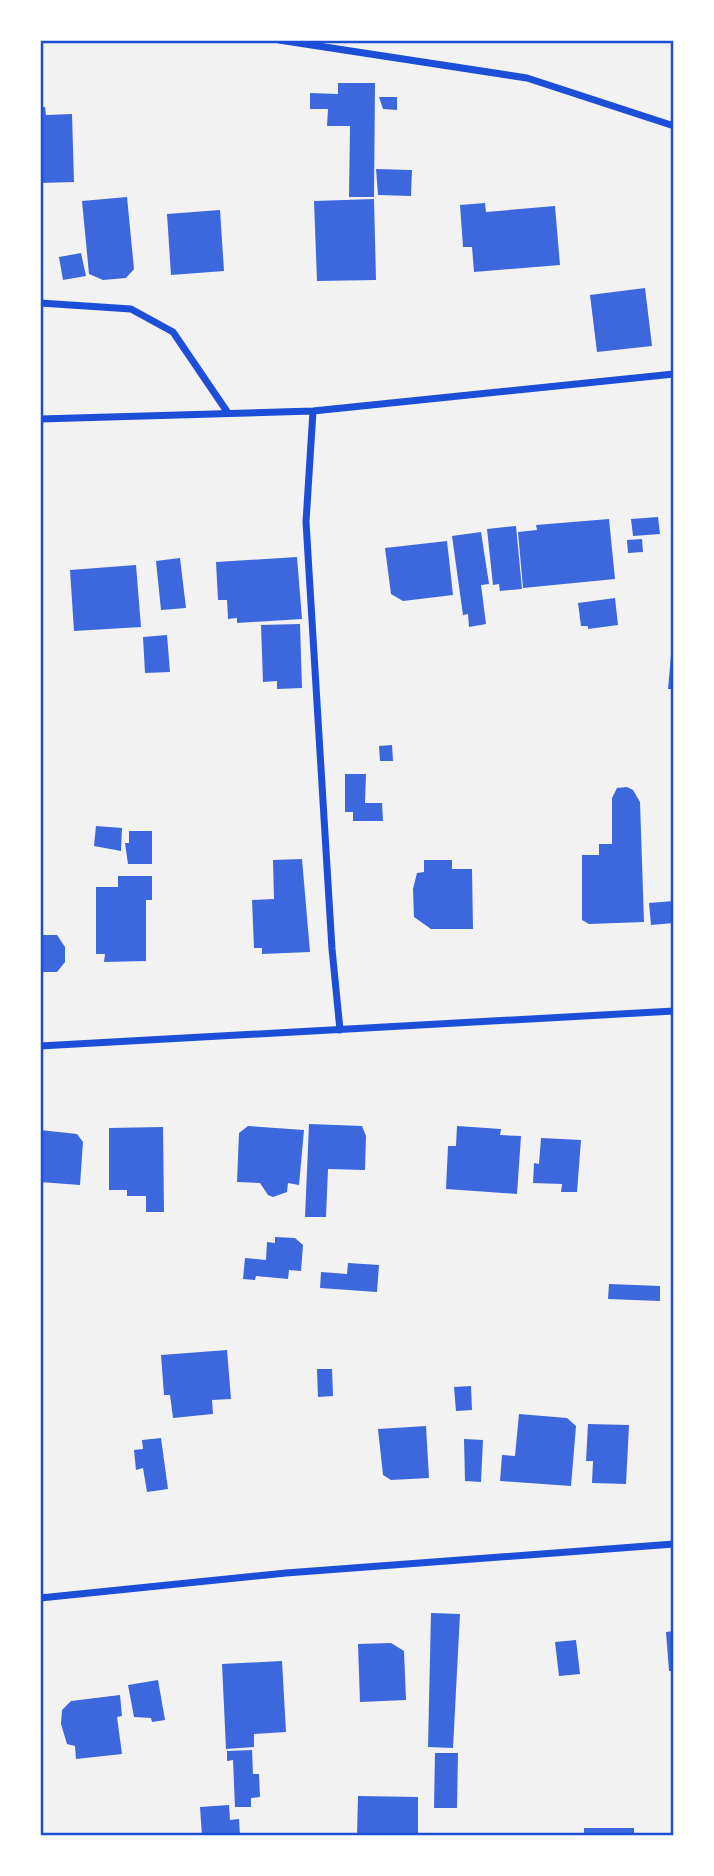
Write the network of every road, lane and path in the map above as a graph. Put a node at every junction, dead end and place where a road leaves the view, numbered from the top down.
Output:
1 (279, 40) edge
2 (674, 126) edge
3 (40, 303) edge
4 (674, 374) edge
5 (313, 411) junction
6 (228, 413) junction
7 (40, 419) edge
8 (674, 1010) edge
9 (341, 1030) junction
10 (40, 1046) edge
11 (674, 1544) edge
12 (40, 1598) edge

1 - 2 street
3 - 6 street
4 - 5 street
5 - 6 street
5 - 9 street
6 - 7 street
8 - 9 street
9 - 10 street
11 - 12 street

